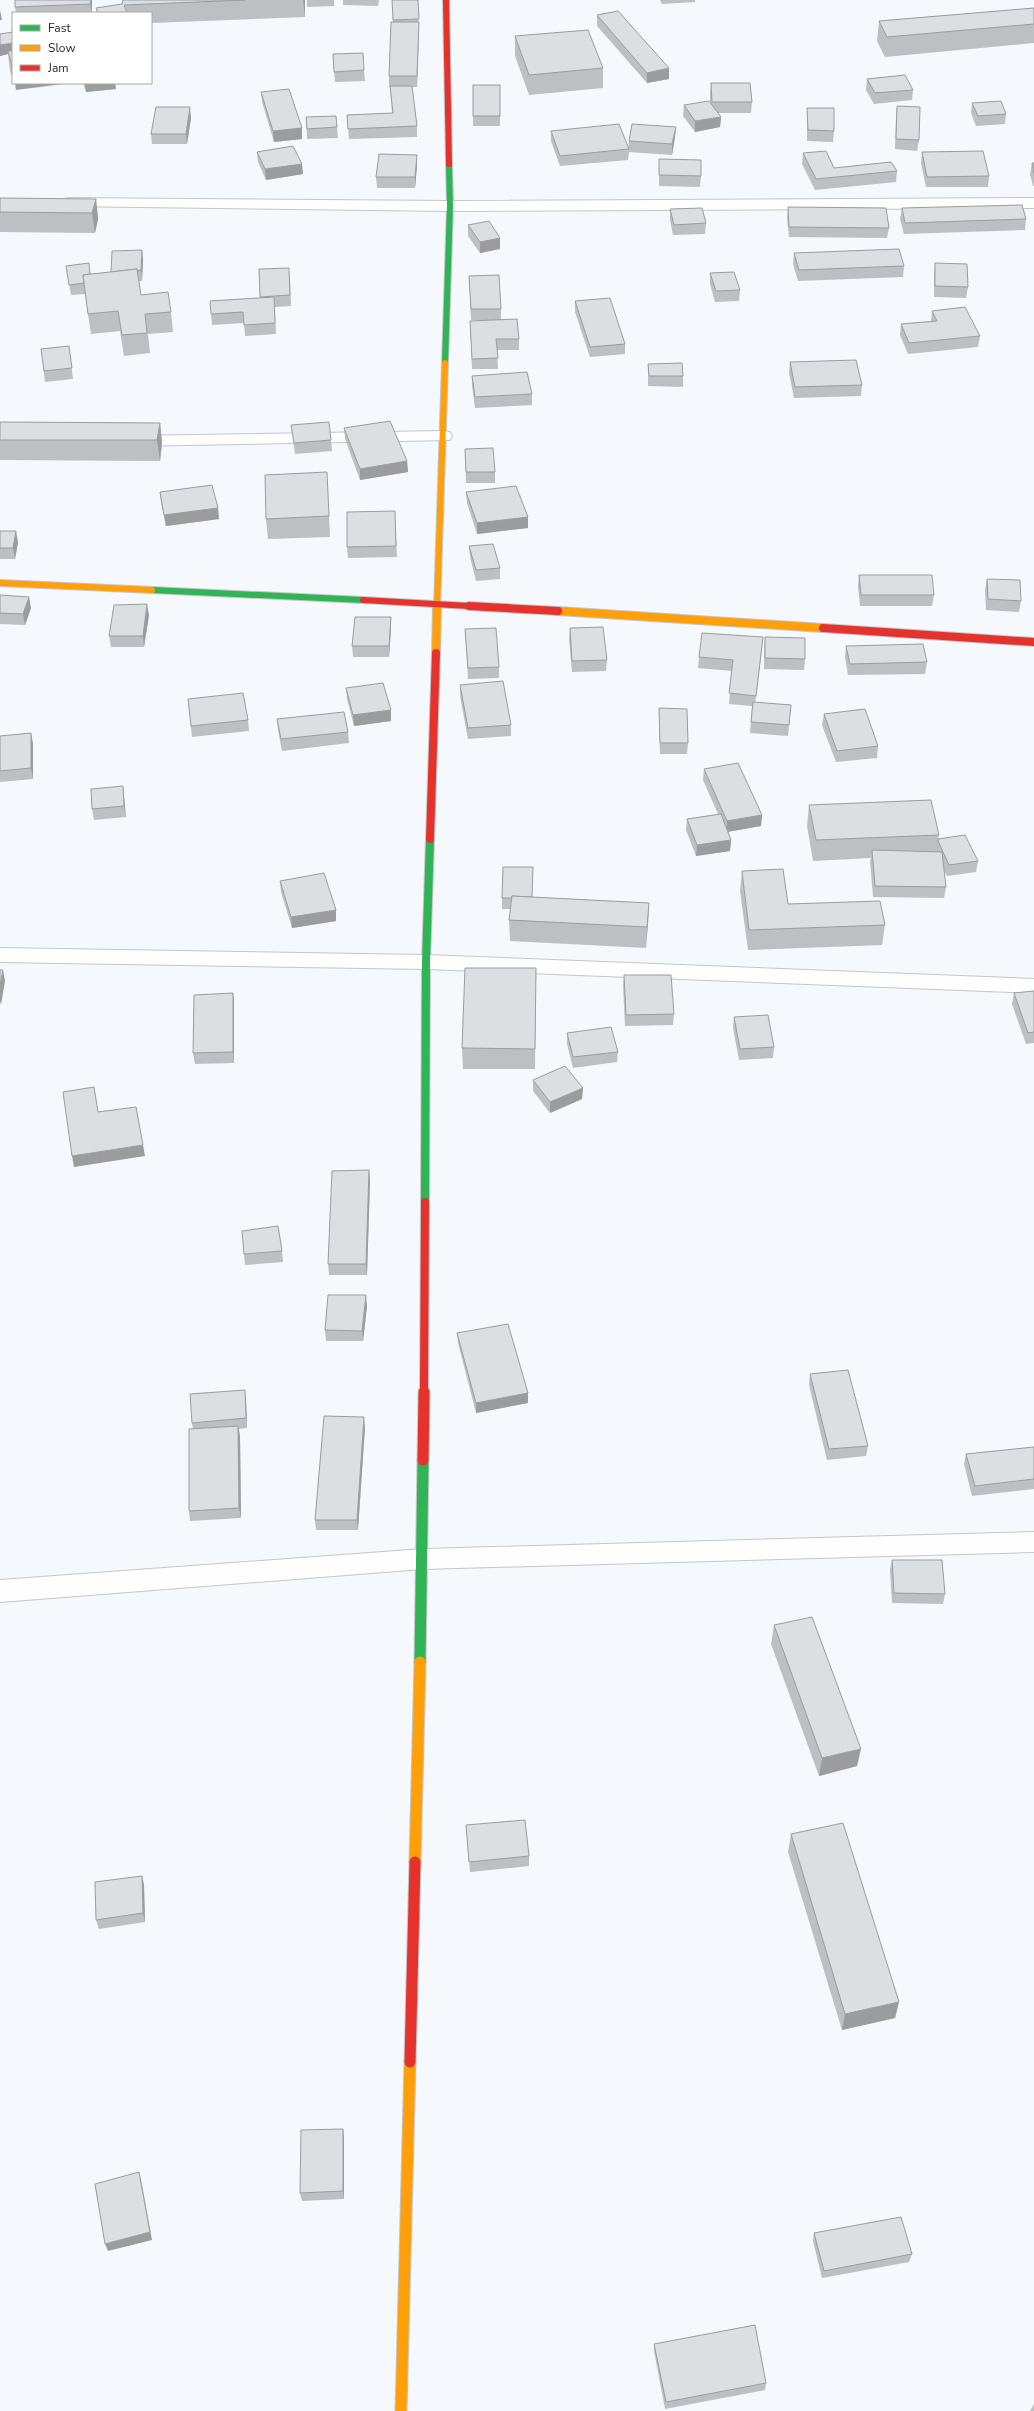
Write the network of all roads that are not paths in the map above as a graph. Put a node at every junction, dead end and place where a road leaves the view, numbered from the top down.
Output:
1 (446, 0) edge
2 (55, 203) edge
3 (1034, 203) edge
4 (450, 206) junction
5 (444, 436) junction
6 (119, 441) edge
7 (0, 583) edge
8 (439, 603) junction
9 (1034, 642) edge
10 (0, 955) edge
11 (426, 962) junction
12 (1034, 986) edge
13 (1034, 1542) edge
14 (423, 1559) junction
15 (0, 1591) edge
16 (401, 2411) edge

1 - 4 street
2 - 4 street
3 - 4 street
4 - 5 street
5 - 6 street
5 - 8 street
7 - 8 street
8 - 9 street
8 - 11 street
10 - 11 street
11 - 12 street
11 - 14 street
13 - 14 street
14 - 15 street
14 - 16 street

